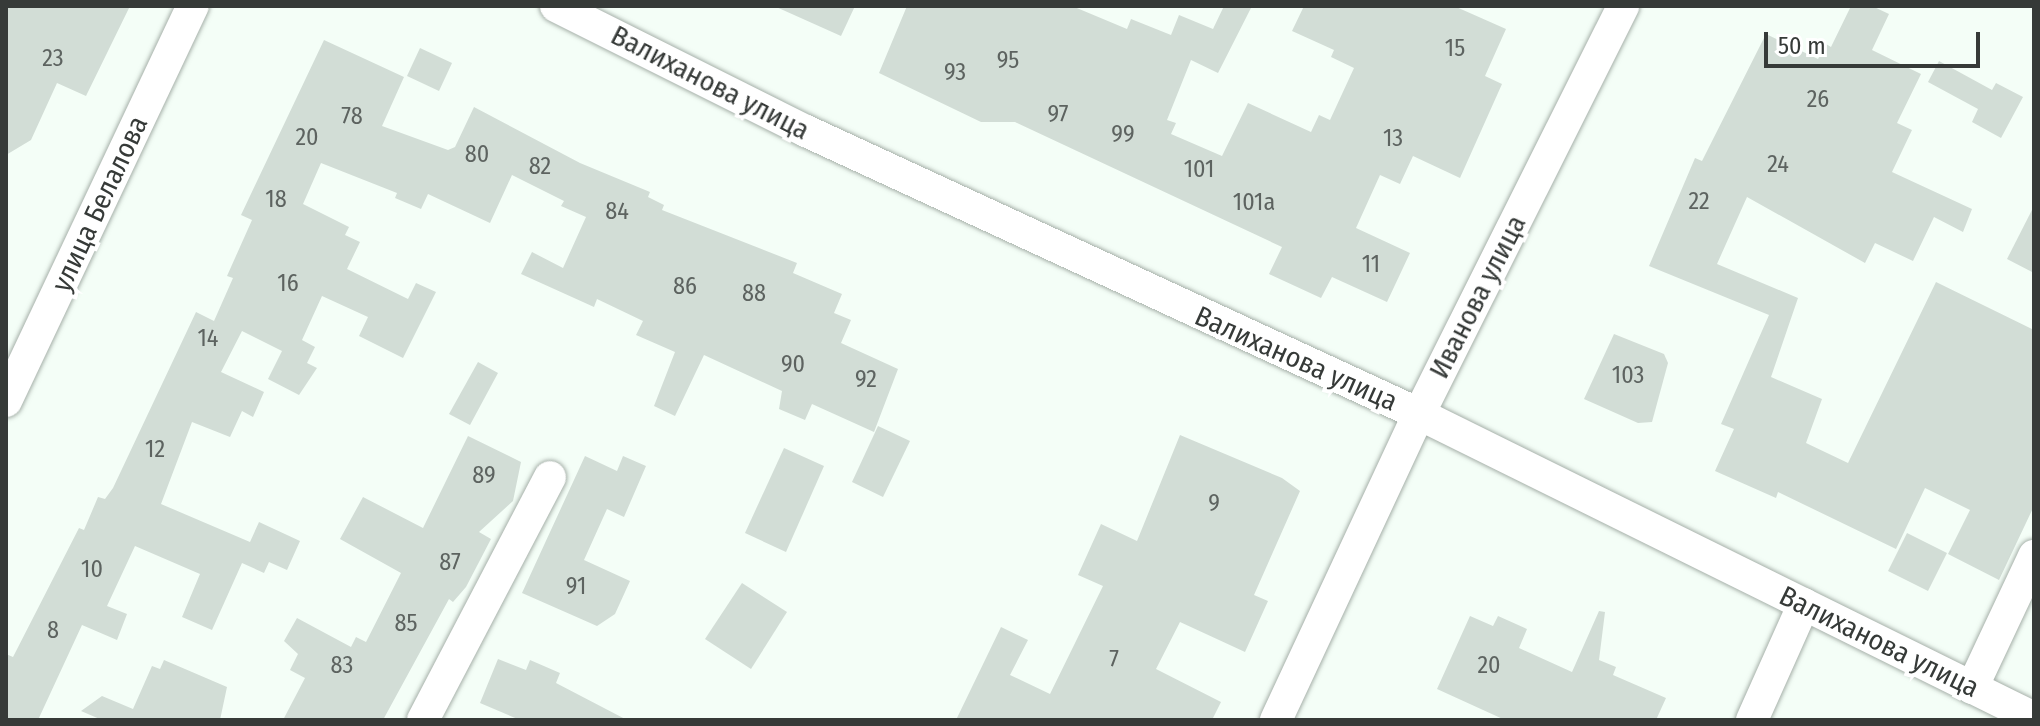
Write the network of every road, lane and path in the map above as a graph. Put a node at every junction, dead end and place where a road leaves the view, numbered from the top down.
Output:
1 (193, 6) edge
2 (556, 6) edge
3 (1623, 6) edge
4 (6, 401) edge
5 (1419, 414) junction
6 (550, 477) dead end
7 (2034, 556) edge
8 (1804, 604) junction
9 (1972, 688) junction
10 (2034, 718) edge
11 (423, 720) edge
12 (1276, 720) edge
13 (1752, 720) edge

1 - 4 street, улица Белалова
2 - 5 street, Валиханова улица
3 - 5 street, Иванова улица
5 - 8 street, Валиханова улица
5 - 12 street, Иванова улица
6 - 11 street
7 - 9 street
8 - 9 street, Валиханова улица
8 - 13 street
9 - 10 street, Валиханова улица

